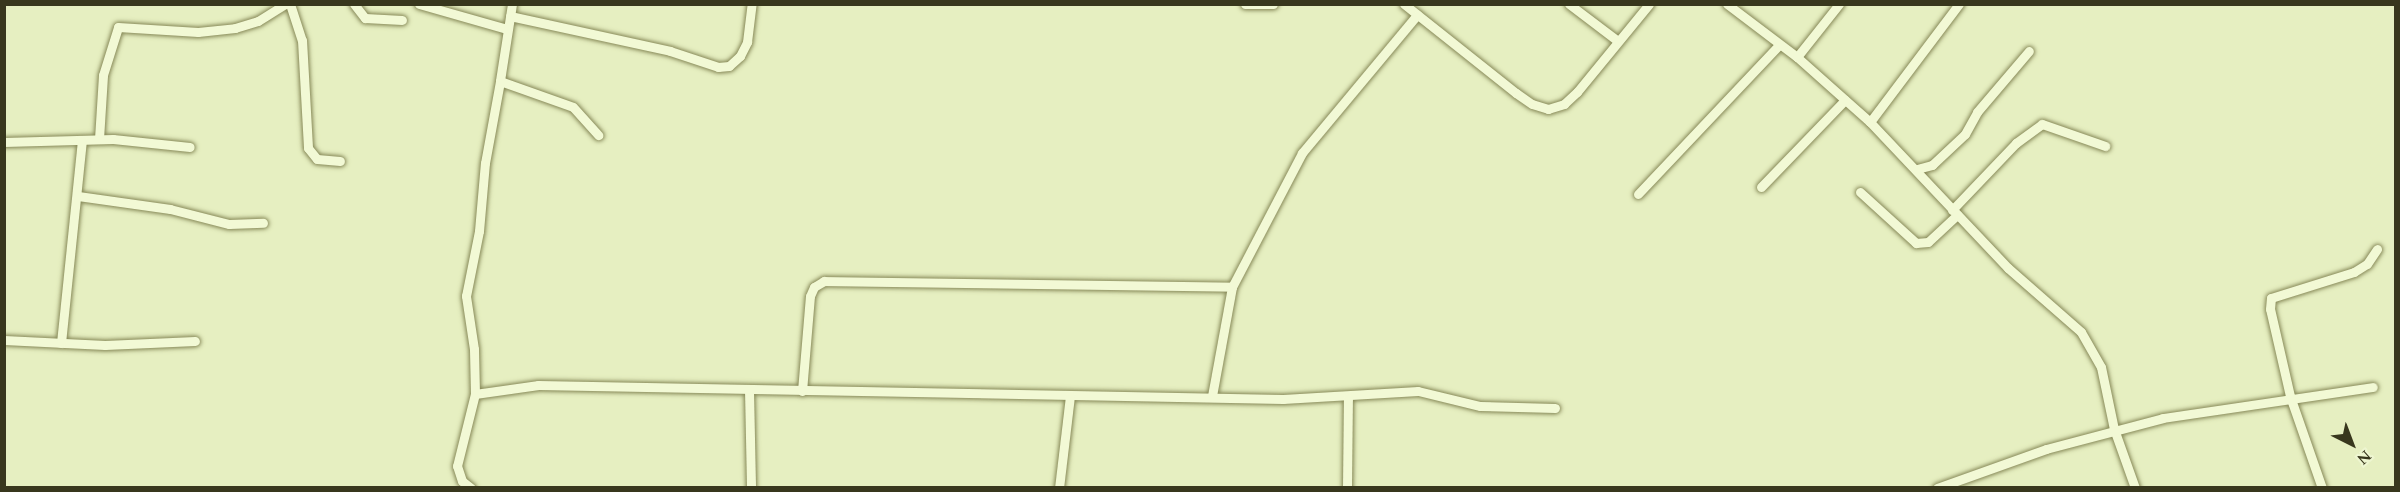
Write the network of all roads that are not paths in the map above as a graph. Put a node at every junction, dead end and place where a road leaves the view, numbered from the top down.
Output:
1 (285, 4) edge
2 (290, 4) edge
3 (354, 4) edge
4 (419, 4) edge
5 (512, 4) edge
6 (752, 4) edge
7 (1245, 4) edge
8 (1273, 4) edge
9 (1404, 4) edge
10 (1569, 4) edge
11 (1649, 4) edge
12 (1727, 4) edge
13 (1839, 4) edge
14 (1959, 4) edge
15 (1417, 15) junction
16 (510, 16) junction
17 (402, 20) dead end
18 (507, 28) junction
19 (1618, 41) junction
20 (1779, 45) junction
21 (2029, 51) dead end
22 (1797, 57) junction
23 (500, 81) junction
24 (1845, 100) junction
25 (1870, 122) junction
26 (598, 135) dead end
27 (99, 139) junction
28 (82, 141) junction
29 (4, 142) edge
30 (190, 147) dead end
31 (2105, 147) dead end
32 (340, 161) dead end
33 (1917, 169) junction
34 (1761, 187) dead end
35 (1860, 192) dead end
36 (1638, 194) dead end
37 (78, 196) junction
38 (1955, 212) junction
39 (262, 223) dead end
40 (2377, 249) dead end
41 (1232, 287) junction
42 (4, 340) edge
43 (195, 341) dead end
44 (61, 343) junction
45 (2373, 387) dead end
46 (749, 390) junction
47 (802, 391) junction
48 (475, 394) junction
49 (1070, 396) junction
50 (1212, 396) junction
51 (2290, 396) junction
52 (1348, 398) junction
53 (1555, 408) dead end
54 (2114, 429) junction
55 (1941, 487) edge
56 (471, 488) edge
57 (751, 488) edge
58 (1059, 488) edge
59 (1347, 488) edge
60 (2135, 488) edge
61 (2322, 488) edge

1 - 27 street
2 - 32 street
3 - 17 street
4 - 18 street
5 - 16 street
6 - 16 street
7 - 8 street
9 - 15 street
10 - 19 street
11 - 19 street
12 - 20 street
13 - 22 street
14 - 25 street
15 - 19 street
15 - 41 street
16 - 18 street
18 - 23 street
20 - 22 street
20 - 36 street
21 - 33 street
22 - 24 street
23 - 26 street
23 - 48 street
24 - 25 street
24 - 34 street
25 - 33 street
27 - 28 street
27 - 30 street
28 - 29 street
28 - 37 street
31 - 38 street
33 - 38 street
35 - 38 street
37 - 39 street
37 - 44 street
38 - 54 street
40 - 51 street
41 - 47 street
41 - 50 street
42 - 44 street
43 - 44 street
45 - 51 street
46 - 47 street
46 - 48 street
46 - 57 street
47 - 49 street
48 - 56 street
49 - 50 street
49 - 58 street
50 - 52 street
51 - 54 street
51 - 61 street
52 - 53 street
52 - 59 street
54 - 55 street
54 - 60 street

